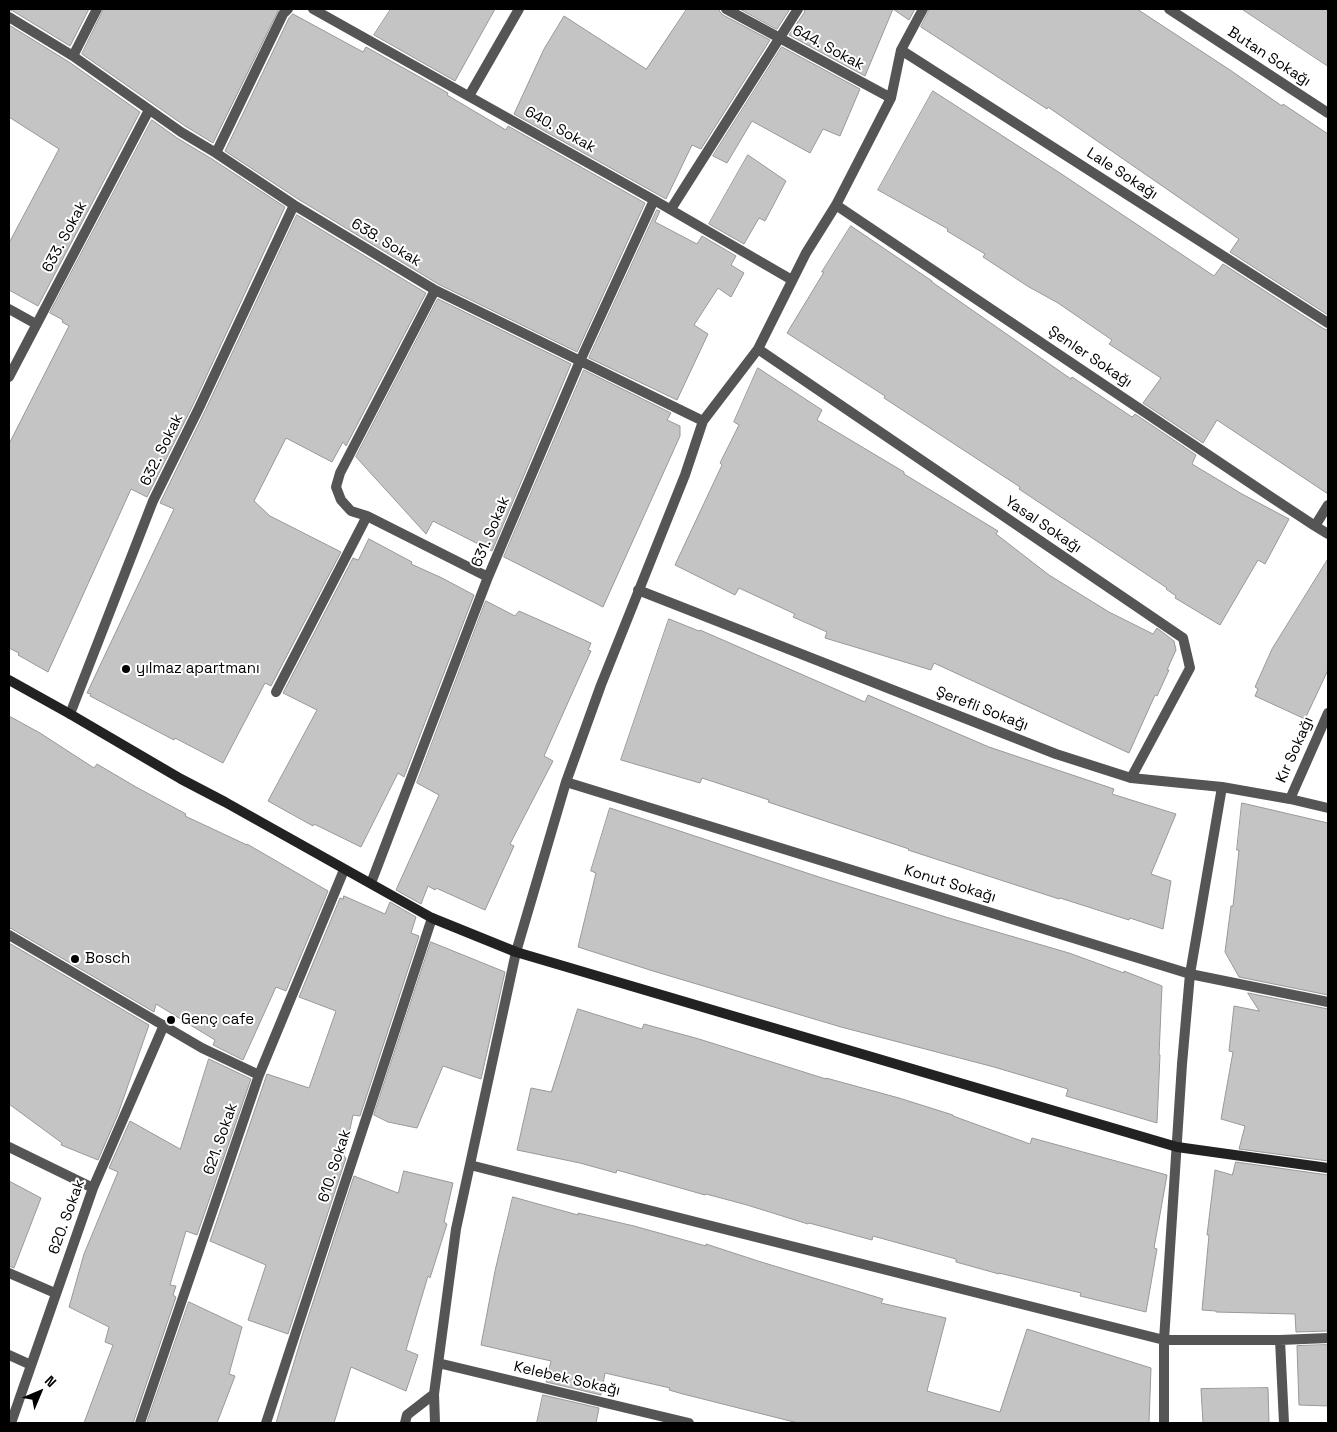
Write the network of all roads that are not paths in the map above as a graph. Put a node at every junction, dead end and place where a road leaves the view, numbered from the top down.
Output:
1 (97, 9) edge
2 (288, 9) edge
3 (312, 9) edge
4 (519, 9) edge
5 (726, 9) edge
6 (798, 9) edge
7 (923, 9) edge
8 (1169, 9) edge
9 (9, 18) edge
10 (780, 39) junction
11 (901, 50) junction
12 (74, 56) junction
13 (469, 96) junction
14 (891, 98) junction
15 (149, 110) junction
16 (1328, 114) edge
17 (216, 153) junction
18 (654, 200) junction
19 (294, 205) junction
20 (836, 205) junction
21 (671, 210) junction
22 (792, 280) junction
23 (435, 290) junction
24 (9, 309) edge
25 (1328, 323) edge
26 (36, 324) junction
27 (758, 349) junction
28 (580, 361) junction
29 (9, 377) edge
30 (704, 421) junction
31 (1328, 505) edge
32 (367, 516) junction
33 (1315, 526) junction
34 (1328, 534) edge
35 (488, 577) junction
36 (638, 590) junction
37 (9, 680) edge
38 (276, 692) dead end
39 (1328, 713) edge
40 (70, 714) junction
41 (1131, 778) junction
42 (566, 782) junction
43 (1222, 787) junction
44 (1290, 799) junction
45 (1328, 808) edge
46 (344, 870) junction
47 (371, 883) junction
48 (432, 918) junction
49 (9, 935) edge
50 (516, 952) junction
51 (1190, 974) junction
52 (1328, 1002) edge
53 (164, 1026) junction
54 (259, 1075) junction
55 (9, 1147) edge
56 (1177, 1148) junction
57 (470, 1165) junction
58 (1328, 1168) edge
59 (93, 1188) junction
60 (9, 1273) edge
61 (55, 1293) junction
62 (1328, 1338) edge
63 (1164, 1340) junction
64 (1280, 1340) junction
65 (9, 1355) edge
66 (438, 1363) junction
67 (31, 1365) junction
68 (434, 1394) junction
69 (11, 1423) edge
70 (140, 1423) edge
71 (266, 1423) edge
72 (404, 1423) edge
73 (435, 1423) edge
74 (689, 1423) edge
75 (1164, 1423) edge
76 (1284, 1423) edge

1 - 12 street
2 - 17 street
3 - 13 street, 640. Sokak
4 - 13 street
5 - 10 street, 644. Sokak
6 - 10 street
7 - 11 street
8 - 16 street, Butan Sokağı
9 - 12 street, 638. Sokak
10 - 14 street, 644. Sokak
10 - 21 street
11 - 14 street
11 - 25 street, Lale Sokağı
12 - 15 street, 638. Sokak
13 - 18 street, 640. Sokak
14 - 20 street
15 - 17 street, 638. Sokak
15 - 26 street, 633. Sokak
17 - 19 street, 638. Sokak
18 - 21 street, 640. Sokak
18 - 28 street, 631. Sokak
19 - 23 street, 638. Sokak
19 - 40 street, 632. Sokak
20 - 22 street
20 - 33 street, Şenler Sokağı
21 - 22 street, 640. Sokak
22 - 27 street
23 - 28 street, 638. Sokak
23 - 32 street
24 - 26 street
26 - 29 street, 633. Sokak
27 - 30 street
27 - 41 street, Yasal Sokağı
28 - 30 street, 638. Sokak
28 - 35 street, 631. Sokak
30 - 36 street
31 - 33 street
32 - 35 street
32 - 38 street
33 - 34 street, Şenler Sokağı
35 - 47 street, 631. Sokak
36 - 41 street, Şerefli Sokağı
36 - 42 street
37 - 40 street
39 - 44 street, Kır Sokağı
40 - 46 street
41 - 43 street, Şerefli Sokağı
42 - 50 street
42 - 51 street, Konut Sokağı
43 - 44 street, Şerefli Sokağı
43 - 51 street
44 - 45 street, Şerefli Sokağı
46 - 47 street
46 - 54 street, 621. Sokak
47 - 48 street
48 - 50 street
48 - 71 street, 610. Sokak
49 - 53 street
50 - 56 street
50 - 57 street
51 - 52 street, Konut Sokağı
51 - 56 street
53 - 54 street
53 - 59 street, 620. Sokak
54 - 70 street, 621. Sokak
55 - 59 street
56 - 58 street
56 - 63 street
57 - 63 street
57 - 66 street
59 - 61 street, 620. Sokak
60 - 61 street
61 - 67 street, 620. Sokak
62 - 64 street
63 - 64 street
63 - 75 street
64 - 76 street
65 - 67 street
66 - 68 street
66 - 74 street, Kelebek Sokağı
67 - 69 street, 620. Sokak
68 - 72 street
68 - 73 street

